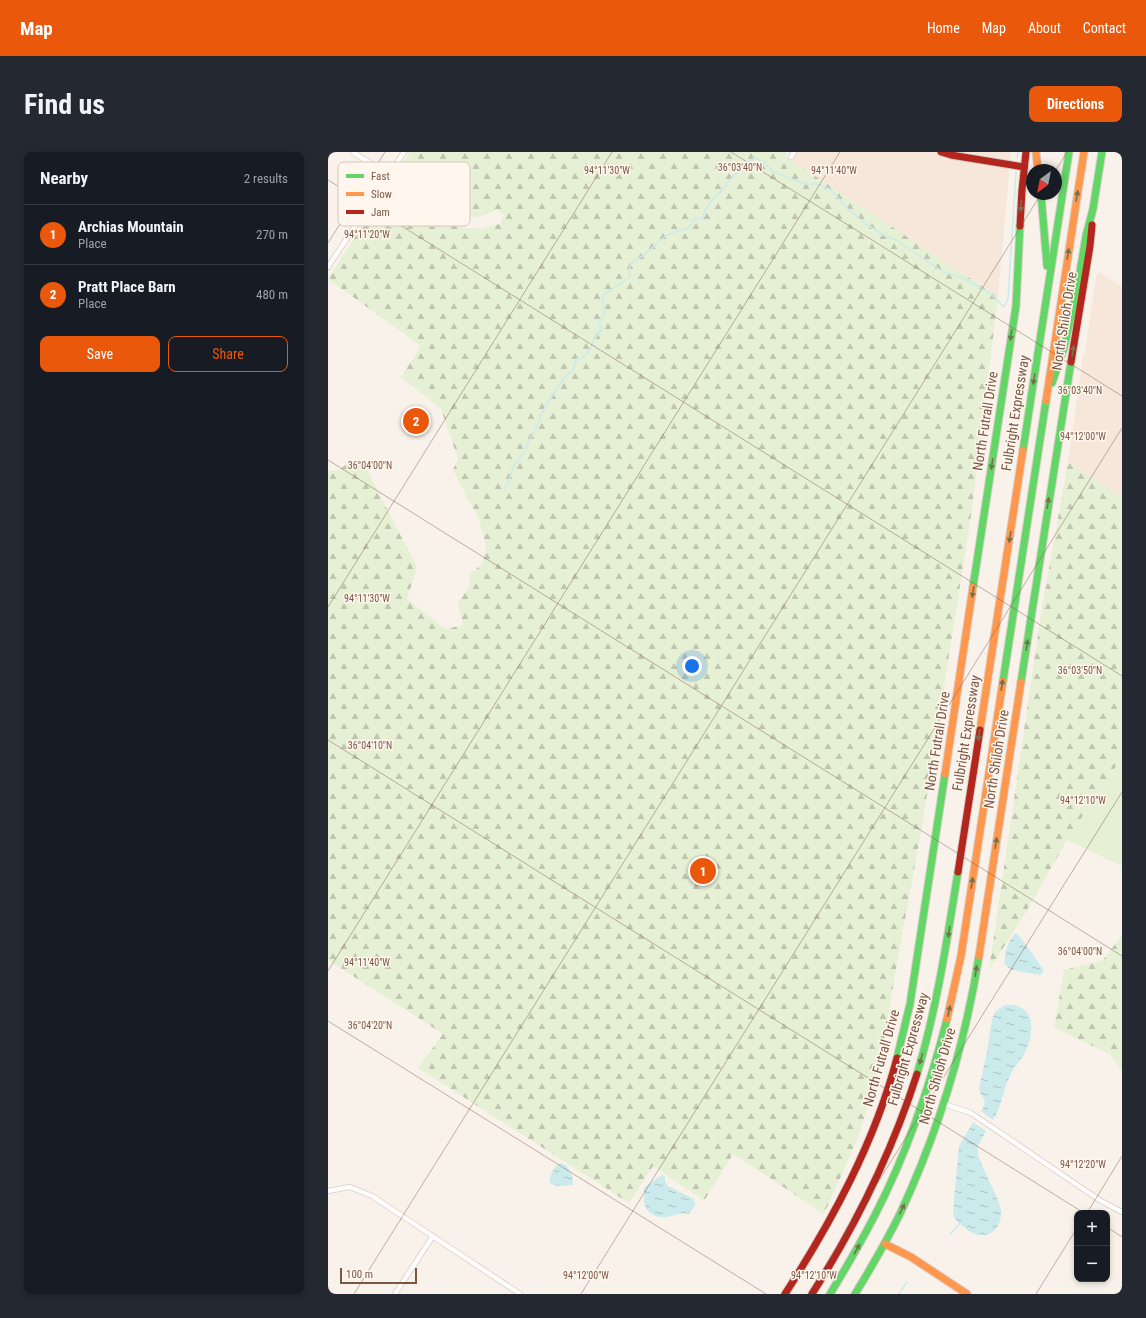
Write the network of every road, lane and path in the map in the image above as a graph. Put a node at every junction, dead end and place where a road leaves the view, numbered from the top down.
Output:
1 (353, 152) edge
2 (404, 152) edge
3 (794, 152) edge
4 (941, 152) edge
5 (1026, 152) edge
6 (1036, 152) edge
7 (1068, 152) edge
8 (1084, 152) edge
9 (1102, 152) edge
10 (791, 157) dead end
11 (368, 162) edge
12 (397, 162) edge
13 (1037, 164) edge
14 (1024, 167) junction
15 (1042, 200) edge
16 (1093, 209) junction
17 (355, 226) edge
18 (328, 267) edge
19 (1048, 285) junction
20 (1045, 403) junction
21 (944, 1104) junction
22 (328, 1191) edge
23 (1122, 1212) edge
24 (433, 1236) junction
25 (885, 1244) junction
26 (395, 1294) edge
27 (520, 1294) edge
28 (785, 1294) edge
29 (812, 1294) edge
30 (830, 1294) edge
31 (855, 1294) edge
32 (966, 1294) edge

1 - 11 street
2 - 12 street
3 - 10 street
4 - 14 main road
5 - 14 main road, North Futrall Drive
6 - 13 main road
7 - 19 main road, Fulbright Expressway
20 -> 8 main road, Fulbright Expressway
9 - 16 main road
14 -> 28 main road, North Futrall Drive
15 - 19 main road
16 - 20 main road
21 -> 16 main road, North Shiloh Drive
17 - 18 street
19 -> 29 main road, Fulbright Expressway
30 -> 20 main road, Fulbright Expressway
21 - 23 street
25 -> 21 main road, North Shiloh Drive
22 - 24 street
24 - 26 street
24 - 27 street
25 - 31 main road, North Shiloh Drive
25 - 32 main road

